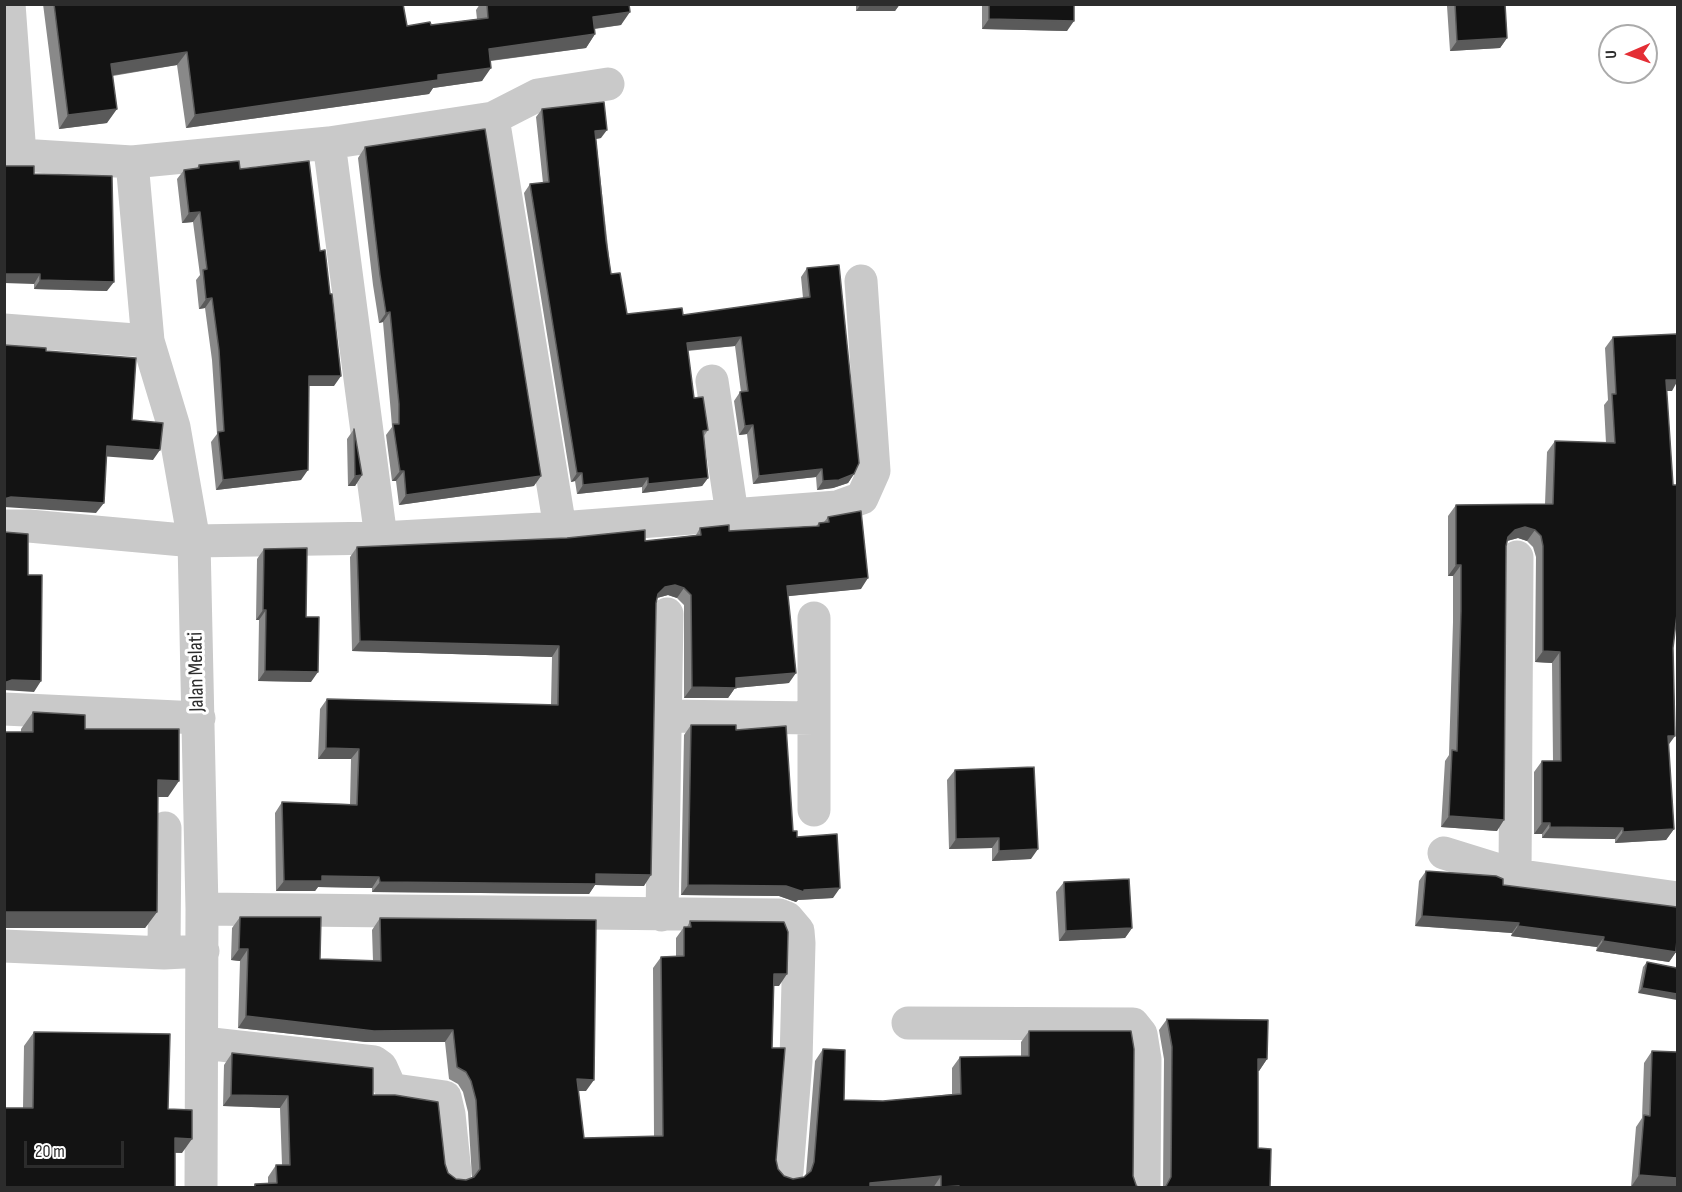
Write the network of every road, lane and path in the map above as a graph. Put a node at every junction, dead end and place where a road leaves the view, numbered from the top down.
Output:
1 (9, 4) edge
2 (608, 84) dead end
3 (493, 118) junction
4 (329, 143) junction
5 (12, 154) edge
6 (132, 162) junction
7 (861, 281) dead end
8 (4, 330) edge
9 (148, 340) junction
10 (712, 381) dead end
11 (732, 514) junction
12 (4, 526) edge
13 (560, 528) junction
14 (381, 538) junction
15 (194, 541) junction
16 (1517, 557) dead end
17 (667, 614) dead end
18 (814, 618) dead end
19 (4, 709) edge
20 (665, 716) junction
21 (199, 718) junction
22 (814, 718) junction
23 (814, 810) dead end
24 (165, 828) dead end
25 (1444, 854) dead end
26 (1515, 874) junction
27 (1677, 898) edge
28 (202, 909) junction
29 (662, 915) junction
30 (4, 946) edge
31 (203, 951) junction
32 (164, 953) junction
33 (908, 1023) dead end
34 (203, 1043) junction
35 (787, 1172) dead end
36 (455, 1173) dead end
37 (201, 1188) edge
38 (1144, 1188) edge

1 - 5 street
2 - 3 street
3 - 4 street
3 - 13 street
4 - 6 street
4 - 14 street
5 - 6 street
6 - 9 street, Jalan Melati
7 - 11 street
8 - 9 street
9 - 15 street, Jalan Melati
10 - 11 street
11 - 13 street
12 - 15 street
13 - 14 street
14 - 15 street
15 - 21 street, Jalan Melati
16 - 26 street
17 - 20 street
18 - 22 street
19 - 21 street
20 - 22 street
20 - 29 street
21 - 28 street, Jalan Melati
22 - 23 street
24 - 32 street
25 - 26 street
26 - 27 street
28 - 29 street
28 - 31 street, Jalan Melati
29 - 35 street
30 - 32 street
31 - 32 street
31 - 34 street, Jalan Melati
33 - 38 street
34 - 36 street
34 - 37 street, Jalan Melati

